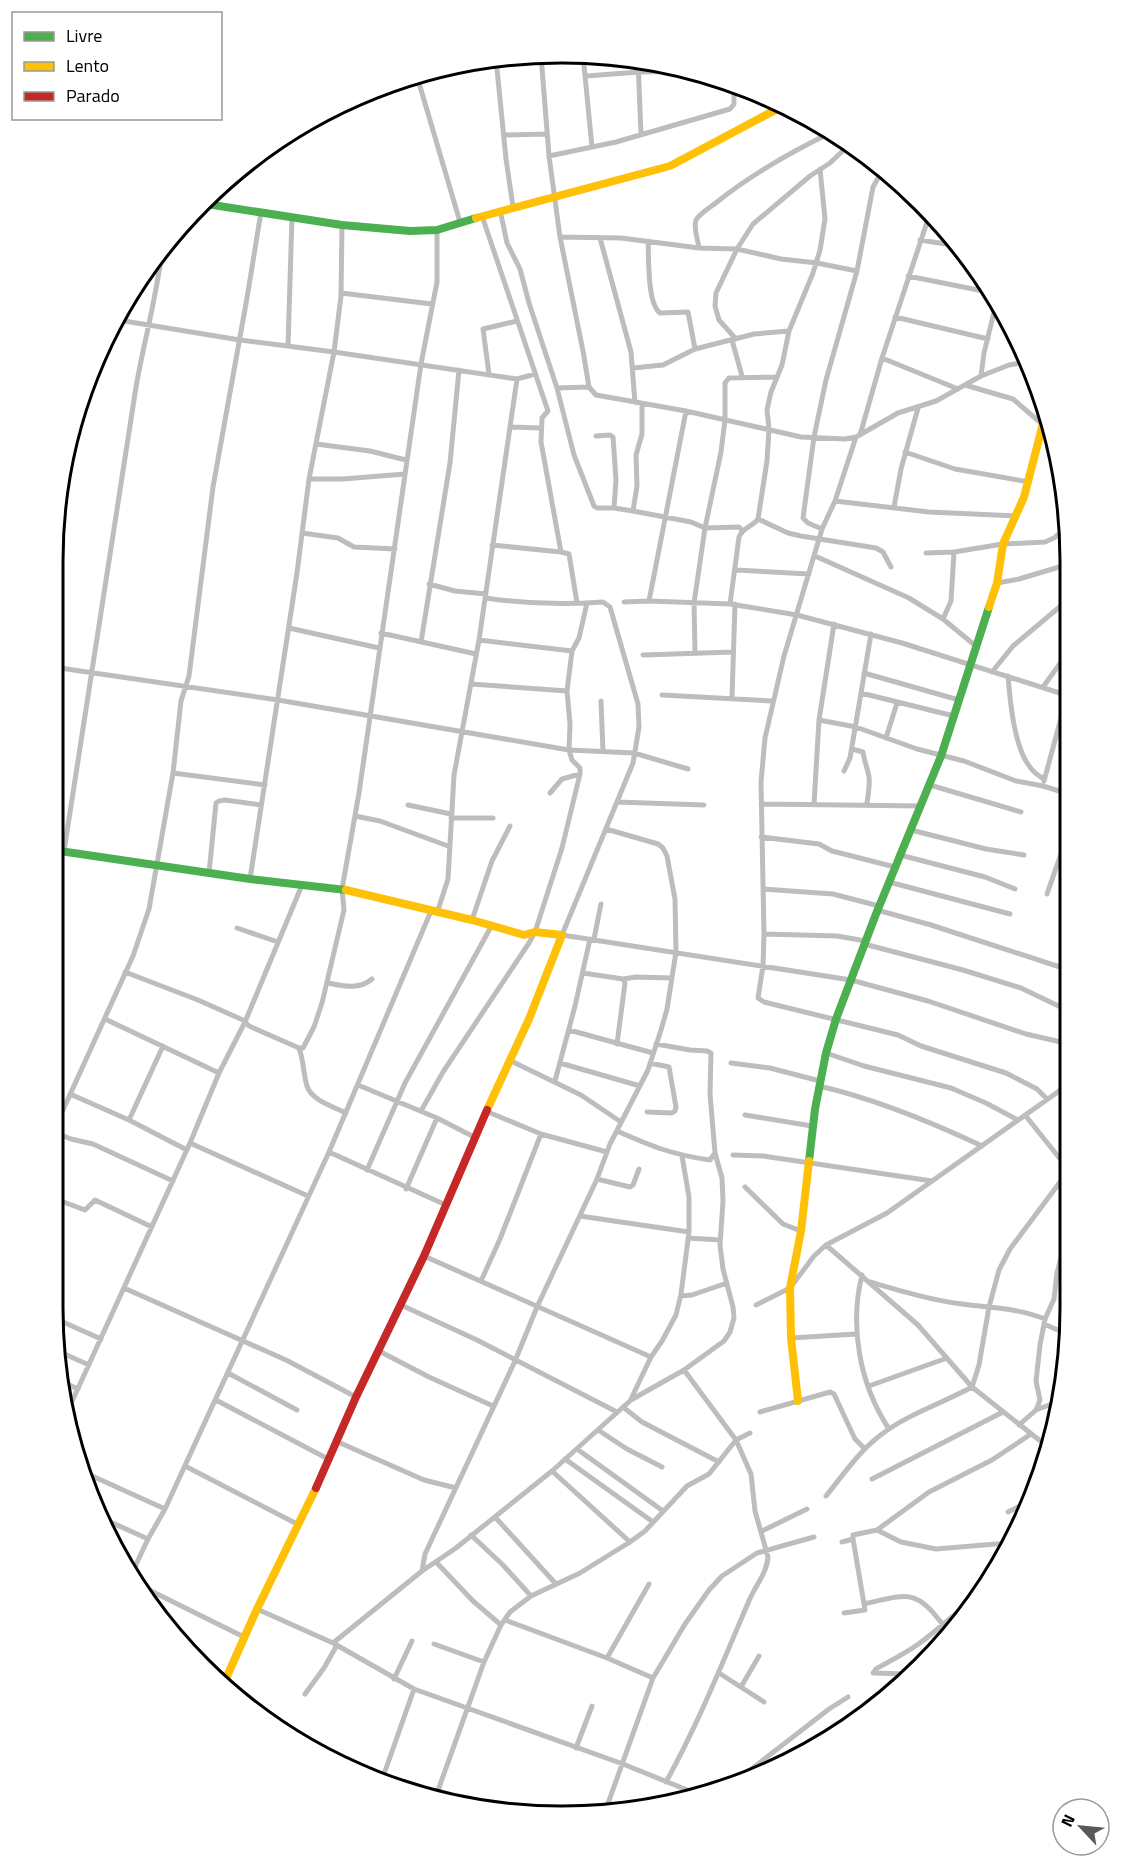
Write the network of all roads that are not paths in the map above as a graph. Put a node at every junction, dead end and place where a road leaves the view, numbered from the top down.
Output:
1 (542, 64) edge
2 (584, 64) edge
3 (497, 67) edge
4 (639, 72) junction
5 (652, 72) edge
6 (586, 76) junction
7 (419, 84) edge
8 (734, 94) edge
9 (774, 111) edge
10 (548, 134) junction
11 (641, 134) junction
12 (504, 135) junction
13 (822, 137) edge
14 (592, 147) junction
15 (843, 151) edge
16 (549, 156) junction
17 (820, 169) junction
18 (879, 177) edge
19 (555, 197) junction
20 (213, 205) edge
21 (513, 207) junction
22 (261, 212) junction
23 (491, 213) junction
24 (292, 217) junction
25 (460, 222) junction
26 (926, 223) edge
27 (342, 225) junction
28 (437, 230) junction
29 (560, 237) junction
30 (600, 238) junction
31 (920, 240) junction
32 (648, 241) junction
33 (945, 244) edge
34 (699, 248) junction
35 (737, 249) junction
36 (817, 263) junction
37 (160, 266) edge
38 (857, 271) junction
39 (908, 276) junction
40 (979, 290) edge
41 (341, 293) junction
42 (432, 304) junction
43 (994, 314) edge
44 (895, 317) junction
45 (125, 321) edge
46 (517, 321) junction
47 (147, 326) junction
48 (789, 331) junction
49 (734, 339) junction
50 (988, 339) junction
51 (240, 340) junction
52 (288, 346) junction
53 (695, 349) junction
54 (334, 352) junction
55 (882, 358) junction
56 (1019, 363) edge
57 (421, 364) junction
58 (633, 368) junction
59 (459, 370) junction
60 (489, 374) junction
61 (535, 374) junction
62 (742, 376) junction
63 (981, 376) junction
64 (777, 377) junction
65 (517, 380) junction
66 (965, 385) junction
67 (589, 387) junction
68 (557, 388) junction
69 (958, 389) junction
70 (635, 403) junction
71 (642, 404) junction
72 (918, 408) junction
73 (686, 411) junction
74 (725, 420) junction
75 (1040, 422) edge
76 (510, 427) junction
77 (1041, 427) edge
78 (540, 428) junction
79 (769, 429) junction
80 (596, 436) dead end
81 (858, 436) junction
82 (814, 438) junction
83 (316, 444) junction
84 (905, 452) junction
85 (406, 460) junction
86 (405, 474) junction
87 (309, 479) junction
88 (1029, 482) junction
89 (835, 501) junction
90 (894, 507) junction
91 (614, 508) junction
92 (633, 511) junction
93 (1017, 516) junction
94 (665, 517) junction
95 (758, 519) junction
96 (705, 528) junction
97 (822, 529) junction
98 (742, 530) junction
99 (302, 532) junction
100 (1059, 534) edge
101 (820, 539) junction
102 (1003, 544) junction
103 (492, 545) junction
104 (394, 549) junction
105 (561, 552) junction
106 (954, 552) junction
107 (926, 553) dead end
108 (815, 556) junction
109 (891, 567) dead end
110 (1060, 567) edge
111 (736, 570) junction
112 (809, 574) junction
113 (996, 583) junction
114 (429, 584) junction
115 (486, 596) junction
116 (649, 601) junction
117 (624, 602) dead end
118 (577, 603) junction
119 (587, 603) junction
120 (694, 603) junction
121 (733, 604) junction
122 (1060, 607) edge
123 (797, 615) junction
124 (943, 619) junction
125 (834, 624) junction
126 (289, 628) junction
127 (381, 633) junction
128 (871, 634) junction
129 (479, 640) junction
130 (421, 642) junction
131 (977, 647) junction
132 (379, 648) junction
133 (572, 651) junction
134 (695, 652) junction
135 (733, 652) junction
136 (476, 654) junction
137 (643, 655) dead end
138 (1060, 663) edge
139 (971, 665) junction
140 (63, 669) edge
141 (992, 672) junction
142 (91, 673) junction
143 (864, 673) junction
144 (1008, 676) junction
145 (471, 684) junction
146 (1043, 687) junction
147 (185, 688) junction
148 (567, 691) junction
149 (861, 693) junction
150 (1060, 693) edge
151 (662, 695) dead end
152 (732, 697) junction
153 (278, 700) junction
154 (959, 700) junction
155 (601, 701) dead end
156 (772, 701) junction
157 (897, 703) junction
158 (954, 716) junction
159 (369, 717) junction
160 (819, 720) junction
161 (1060, 724) edge
162 (856, 727) junction
163 (463, 732) junction
164 (886, 738) junction
165 (852, 749) junction
166 (568, 750) junction
167 (603, 752) junction
168 (634, 753) junction
169 (941, 756) junction
170 (688, 769) dead end
171 (844, 771) dead end
172 (173, 773) junction
173 (580, 774) junction
174 (1043, 783) junction
175 (265, 785) junction
176 (930, 785) junction
177 (1060, 790) edge
178 (550, 793) dead end
179 (617, 802) junction
180 (867, 803) junction
181 (761, 804) junction
182 (814, 804) junction
183 (261, 805) junction
184 (408, 805) dead end
185 (704, 805) dead end
186 (922, 806) junction
187 (1021, 812) dead end
188 (355, 816) junction
189 (451, 816) junction
190 (493, 818) dead end
191 (510, 826) dead end
192 (606, 829) junction
193 (911, 830) junction
194 (761, 837) junction
195 (448, 846) junction
196 (64, 851) joint
197 (900, 855) junction
198 (1024, 855) dead end
199 (1060, 857) edge
200 (156, 864) junction
201 (895, 867) junction
202 (209, 873) junction
203 (250, 879) junction
204 (889, 882) junction
205 (302, 885) junction
206 (342, 889) junction
207 (763, 889) junction
208 (1015, 889) dead end
209 (1047, 894) dead end
210 (602, 904) dead end
211 (878, 908) junction
212 (434, 912) junction
213 (1010, 914) dead end
214 (472, 920) junction
215 (492, 926) junction
216 (237, 928) dead end
217 (535, 932) junction
218 (764, 934) junction
219 (562, 935) junction
220 (592, 939) junction
221 (278, 942) junction
222 (865, 942) junction
223 (676, 952) junction
224 (763, 966) junction
225 (1060, 967) edge
226 (125, 972) junction
227 (583, 973) junction
228 (672, 978) junction
229 (372, 979) dead end
230 (623, 979) junction
231 (851, 980) junction
232 (328, 984) junction
233 (1060, 1007) edge
234 (105, 1018) junction
235 (836, 1019) junction
236 (245, 1023) junction
237 (569, 1030) junction
238 (1060, 1042) edge
239 (617, 1044) junction
240 (656, 1044) junction
241 (164, 1046) junction
242 (299, 1048) junction
243 (653, 1053) junction
244 (826, 1053) junction
245 (510, 1060) junction
246 (560, 1063) junction
247 (650, 1063) junction
248 (731, 1063) dead end
249 (219, 1073) junction
250 (555, 1081) junction
251 (820, 1084) junction
252 (358, 1085) junction
253 (640, 1086) junction
254 (1060, 1090) edge
255 (70, 1094) junction
256 (1047, 1099) junction
257 (397, 1101) junction
258 (63, 1109) edge
259 (421, 1111) junction
260 (488, 1112) junction
261 (647, 1112) dead end
262 (346, 1113) junction
263 (745, 1115) dead end
264 (1025, 1115) junction
265 (438, 1118) junction
266 (129, 1120) junction
267 (1018, 1120) junction
268 (621, 1122) junction
269 (812, 1126) junction
270 (617, 1131) junction
271 (541, 1134) junction
272 (63, 1136) edge
273 (476, 1138) junction
274 (190, 1143) junction
275 (982, 1146) junction
276 (187, 1150) junction
277 (329, 1152) junction
278 (606, 1152) junction
279 (715, 1153) junction
280 (733, 1155) dead end
281 (682, 1156) junction
282 (1060, 1159) edge
283 (808, 1163) junction
284 (639, 1169) dead end
285 (367, 1170) junction
286 (597, 1179) junction
287 (173, 1180) junction
288 (932, 1181) junction
289 (1060, 1182) edge
290 (745, 1187) dead end
291 (406, 1188) junction
292 (308, 1196) junction
293 (63, 1202) edge
294 (446, 1205) junction
295 (580, 1216) junction
296 (152, 1227) junction
297 (801, 1231) junction
298 (689, 1235) junction
299 (720, 1240) junction
300 (826, 1245) junction
301 (424, 1256) junction
302 (1060, 1261) edge
303 (862, 1275) junction
304 (481, 1281) junction
305 (727, 1282) junction
306 (869, 1282) junction
307 (124, 1288) junction
308 (790, 1288) junction
309 (681, 1296) junction
310 (401, 1305) junction
311 (756, 1305) dead end
312 (989, 1306) junction
313 (537, 1307) junction
314 (63, 1322) edge
315 (1045, 1322) junction
316 (1059, 1330) edge
317 (856, 1334) junction
318 (790, 1338) junction
319 (100, 1339) junction
320 (243, 1340) junction
321 (379, 1351) junction
322 (65, 1354) edge
323 (651, 1357) junction
324 (947, 1358) junction
325 (515, 1361) junction
326 (89, 1365) junction
327 (684, 1370) junction
328 (228, 1373) junction
329 (69, 1385) edge
330 (869, 1386) junction
331 (972, 1387) junction
332 (78, 1389) junction
333 (356, 1397) junction
334 (216, 1400) junction
335 (631, 1400) junction
336 (72, 1401) edge
337 (798, 1401) junction
338 (1050, 1405) edge
339 (493, 1406) junction
340 (623, 1407) junction
341 (297, 1410) dead end
342 (1036, 1410) junction
343 (617, 1412) junction
344 (760, 1412) dead end
345 (1004, 1412) junction
346 (1019, 1425) junction
347 (889, 1429) junction
348 (598, 1430) junction
349 (750, 1433) dead end
350 (1031, 1434) junction
351 (736, 1440) junction
352 (338, 1442) junction
353 (1042, 1442) edge
354 (577, 1449) junction
355 (865, 1449) junction
356 (566, 1459) junction
357 (330, 1460) junction
358 (719, 1462) junction
359 (185, 1466) junction
360 (662, 1467) dead end
361 (552, 1471) junction
362 (92, 1476) edge
363 (872, 1479) dead end
364 (456, 1488) junction
365 (826, 1496) dead end
366 (1018, 1507) edge
367 (165, 1509) junction
368 (807, 1509) dead end
369 (663, 1511) junction
370 (1008, 1512) dead end
371 (495, 1518) junction
372 (653, 1522) junction
373 (112, 1523) edge
374 (300, 1525) junction
375 (877, 1530) junction
376 (762, 1531) junction
377 (471, 1535) junction
378 (814, 1537) dead end
379 (148, 1539) junction
380 (853, 1539) junction
381 (630, 1542) junction
382 (842, 1542) dead end
383 (1000, 1544) edge
384 (768, 1550) junction
385 (436, 1562) junction
386 (135, 1565) edge
387 (422, 1570) junction
388 (556, 1584) junction
389 (649, 1584) dead end
390 (152, 1592) edge
391 (531, 1596) junction
392 (864, 1604) junction
393 (257, 1609) junction
394 (844, 1613) dead end
395 (503, 1622) junction
396 (944, 1627) edge
397 (940, 1631) edge
398 (244, 1637) junction
399 (412, 1641) dead end
400 (335, 1644) junction
401 (434, 1644) dead end
402 (759, 1656) dead end
403 (607, 1658) junction
404 (484, 1662) junction
405 (719, 1672) junction
406 (899, 1674) edge
407 (227, 1676) edge
408 (653, 1678) junction
409 (394, 1679) junction
410 (741, 1687) junction
411 (414, 1689) junction
412 (305, 1694) dead end
413 (848, 1697) dead end
414 (764, 1702) dead end
415 (592, 1706) dead end
416 (467, 1708) junction
417 (576, 1748) junction
418 (623, 1764) junction
419 (754, 1767) edge
420 (384, 1773) edge
421 (666, 1782) junction
422 (438, 1790) edge
423 (687, 1790) edge
424 (608, 1804) edge

1 - 10 street
2 - 6 street
3 - 12 street
4 - 5 street
4 - 6 street
4 - 11 street
6 - 14 street
7 - 25 street
8 - 11 street
9 - 19 street
10 - 12 street
10 - 16 street
11 - 14 street
12 - 21 street
13 - 34 street
14 - 16 street
15 - 17 street
16 - 19 street
17 - 35 street
17 - 36 street
18 - 38 street
19 - 21 street
19 - 29 street
20 - 22 street
21 - 23 street
22 - 24 street
22 - 51 street
23 - 25 street
23 - 46 street
23 - 68 street
24 - 27 street
24 - 52 street
25 - 28 street
26 - 31 street
27 - 28 street
27 - 41 street
28 - 42 street
29 - 30 street
29 - 67 street
30 - 32 street
30 - 58 street
31 - 33 street
31 - 39 street
32 - 34 street
32 - 53 street
34 - 35 street
35 - 36 street
35 - 49 street
36 - 38 street
36 - 48 street
37 - 47 street
38 - 82 street
39 - 40 street
39 - 44 street
41 - 42 street
41 - 54 street
42 - 57 street
43 - 50 street
44 - 50 street
44 - 55 street
45 - 47 street
46 - 60 street
46 - 61 street
47 - 51 street
47 - 142 street
48 - 49 street
48 - 64 street
49 - 53 street
49 - 62 street
50 - 63 street
51 - 52 street
51 - 147 street
52 - 54 street
53 - 58 street
54 - 57 street
54 - 83 street
55 - 69 street
55 - 81 street
56 - 63 street
57 - 59 street
57 - 85 street
58 - 70 street
59 - 60 street
59 - 114 street
60 - 65 street
61 - 65 street
61 - 78 street
62 - 64 street
62 - 74 street
63 - 66 street
64 - 79 street
65 - 76 street
66 - 69 street
66 - 75 street
67 - 68 street
67 - 70 street
68 - 91 street
69 - 72 street
70 - 71 street
71 - 73 street
71 - 92 street
72 - 81 street
72 - 84 street
73 - 74 street
73 - 94 street
74 - 79 street
74 - 96 street
76 - 78 street
76 - 103 street
77 - 88 street
78 - 105 street
79 - 82 street
79 - 95 street
80 - 91 street
81 - 82 street
81 - 89 street
82 - 97 street
83 - 85 street
83 - 87 street
84 - 88 street
84 - 90 street
85 - 86 street
86 - 87 street
86 - 104 street
87 - 99 street
88 - 93 street
89 - 90 street
89 - 97 street
90 - 93 street
91 - 92 street
92 - 94 street
93 - 102 street
94 - 96 street
94 - 116 street
95 - 98 street
95 - 101 street
96 - 98 street
96 - 120 street
97 - 101 street
98 - 111 street
99 - 104 street
99 - 126 street
100 - 102 street
101 - 108 street
101 - 109 street
102 - 106 street
102 - 113 street
103 - 105 street
103 - 115 street
104 - 127 street
105 - 118 street
106 - 107 street
106 - 124 street
108 - 112 street
108 - 124 street
110 - 113 street
111 - 112 street
111 - 121 street
112 - 123 street
113 - 131 street
114 - 115 street
114 - 130 street
115 - 118 street
115 - 129 street
116 - 117 street
116 - 120 street
118 - 119 street
119 - 133 street
119 - 168 street
120 - 121 street
120 - 134 street
121 - 123 street
121 - 135 street
122 - 141 street
123 - 125 street
123 - 156 street
124 - 131 street
125 - 128 street
125 - 160 street
126 - 132 street
126 - 153 street
127 - 130 street
127 - 132 street
128 - 139 street
128 - 143 street
129 - 133 street
129 - 136 street
130 - 136 street
131 - 139 street
132 - 159 street
133 - 148 street
134 - 135 street
134 - 137 street
135 - 152 street
136 - 145 street
138 - 146 street
139 - 141 street
139 - 154 street
140 - 142 street
141 - 144 street
142 - 147 street
142 - 196 street
143 - 149 street
143 - 154 street
144 - 146 street
144 - 174 street
145 - 148 street
145 - 163 street
146 - 150 street
147 - 153 street
147 - 172 street
148 - 166 street
149 - 157 street
149 - 162 street
151 - 152 street
152 - 156 street
153 - 159 street
153 - 175 street
154 - 158 street
155 - 167 street
156 - 181 street
157 - 158 street
157 - 164 street
158 - 169 street
159 - 163 street
159 - 188 street
160 - 162 street
160 - 182 street
161 - 174 street
162 - 164 street
162 - 165 street
163 - 166 street
163 - 189 street
164 - 169 street
165 - 171 street
165 - 180 street
166 - 167 street
166 - 173 street
167 - 168 street
168 - 170 street
168 - 179 street
169 - 174 street
169 - 176 street
172 - 175 street
172 - 200 street
173 - 178 street
173 - 217 street
174 - 177 street
175 - 183 street
176 - 186 street
176 - 187 street
179 - 185 street
179 - 192 street
180 - 182 street
180 - 186 street
181 - 182 street
181 - 194 street
183 - 202 street
183 - 203 street
184 - 189 street
186 - 193 street
188 - 195 street
188 - 206 street
189 - 190 street
189 - 195 street
191 - 214 street
192 - 219 street
192 - 223 street
193 - 197 street
193 - 198 street
194 - 201 street
194 - 207 street
195 - 212 street
196 - 200 street
197 - 201 street
197 - 208 street
199 - 209 street
200 - 202 street
200 - 226 street
201 - 204 street
202 - 203 street
203 - 205 street
204 - 211 street
204 - 213 street
205 - 206 street
205 - 221 street
206 - 212 street
206 - 232 street
207 - 211 street
207 - 218 street
210 - 220 street
211 - 222 street
211 - 225 street
212 - 214 street
212 - 252 street
214 - 215 street
215 - 217 street
215 - 257 street
216 - 221 street
217 - 219 street
217 - 259 street
218 - 222 street
218 - 224 street
219 - 220 street
219 - 245 street
220 - 223 street
220 - 227 street
221 - 236 street
222 - 231 street
222 - 233 street
223 - 224 street
223 - 228 street
224 - 231 street
224 - 235 street
226 - 234 street
226 - 236 street
227 - 230 street
227 - 237 street
228 - 230 street
228 - 240 street
229 - 232 street
230 - 239 street
231 - 235 street
231 - 238 street
232 - 242 street
234 - 241 street
234 - 255 street
235 - 244 street
235 - 256 street
236 - 242 street
236 - 249 street
237 - 239 street
237 - 246 street
239 - 243 street
240 - 243 street
240 - 279 street
241 - 249 street
241 - 266 street
242 - 262 street
243 - 247 street
244 - 251 street
244 - 267 street
245 - 250 street
245 - 260 street
246 - 250 street
246 - 253 street
247 - 253 street
247 - 261 street
248 - 251 street
249 - 274 street
250 - 268 street
251 - 269 street
251 - 275 street
252 - 257 street
252 - 262 street
253 - 268 street
254 - 256 street
255 - 258 street
255 - 266 street
256 - 264 street
257 - 259 street
257 - 285 street
259 - 265 street
260 - 271 street
260 - 273 street
262 - 277 street
263 - 269 street
264 - 267 street
264 - 282 street
265 - 273 street
265 - 291 street
266 - 276 street
267 - 275 street
268 - 270 street
269 - 283 street
270 - 278 street
270 - 281 street
271 - 278 street
271 - 304 street
272 - 287 street
273 - 294 street
274 - 276 street
274 - 292 street
275 - 288 street
276 - 287 street
277 - 285 street
277 - 292 street
278 - 286 street
279 - 281 street
279 - 299 street
280 - 283 street
281 - 298 street
283 - 288 street
283 - 297 street
284 - 286 street
285 - 291 street
286 - 295 street
287 - 296 street
288 - 300 street
289 - 312 street
290 - 297 street
291 - 294 street
292 - 320 street
293 - 296 street
294 - 301 street
295 - 298 street
295 - 313 street
296 - 307 street
297 - 308 street
298 - 299 street
298 - 309 street
299 - 305 street
300 - 303 street
300 - 308 street
301 - 304 street
301 - 310 street
302 - 315 street
303 - 306 street
303 - 317 street
304 - 313 street
305 - 309 street
305 - 327 street
306 - 312 street
306 - 324 street
307 - 319 street
307 - 320 street
308 - 311 street
308 - 318 street
309 - 323 street
310 - 321 street
310 - 325 street
312 - 315 street
312 - 331 street
313 - 323 street
313 - 325 street
314 - 319 street
315 - 316 street
315 - 342 street
317 - 318 street
317 - 330 street
318 - 337 street
319 - 326 street
320 - 328 street
320 - 333 street
321 - 333 street
321 - 339 street
322 - 326 street
323 - 335 street
324 - 330 street
324 - 331 street
325 - 339 street
325 - 343 street
326 - 332 street
327 - 335 street
327 - 351 street
328 - 334 street
328 - 341 street
329 - 332 street
330 - 347 street
331 - 345 street
331 - 347 street
332 - 336 street
333 - 352 street
334 - 357 street
334 - 359 street
335 - 340 street
337 - 344 street
337 - 355 street
338 - 342 street
339 - 364 street
340 - 343 street
340 - 358 street
342 - 346 street
343 - 348 street
345 - 346 street
345 - 363 street
346 - 350 street
347 - 355 street
348 - 354 street
348 - 360 street
349 - 351 street
350 - 353 street
350 - 375 street
351 - 358 street
351 - 376 street
352 - 357 street
352 - 364 street
354 - 356 street
354 - 369 street
355 - 365 street
356 - 361 street
356 - 372 street
357 - 374 street
358 - 369 street
359 - 367 street
359 - 374 street
361 - 371 street
361 - 381 street
362 - 367 street
364 - 387 street
366 - 370 street
367 - 379 street
368 - 376 street
369 - 372 street
371 - 377 street
371 - 388 street
372 - 381 street
373 - 379 street
374 - 393 street
375 - 380 street
375 - 383 street
376 - 384 street
377 - 385 street
377 - 391 street
378 - 384 street
379 - 386 street
380 - 382 street
380 - 392 street
381 - 388 street
384 - 405 street
384 - 408 street
385 - 387 street
385 - 395 street
387 - 400 street
388 - 391 street
389 - 403 street
390 - 398 street
391 - 395 street
392 - 394 street
392 - 396 street
393 - 398 street
393 - 400 street
395 - 403 street
395 - 404 street
397 - 406 street
398 - 407 street
399 - 409 street
400 - 409 street
400 - 412 street
401 - 404 street
402 - 410 street
403 - 408 street
404 - 416 street
405 - 410 street
405 - 421 street
408 - 418 street
409 - 411 street
410 - 414 street
411 - 416 street
411 - 420 street
413 - 419 street
415 - 417 street
416 - 417 street
416 - 422 street
417 - 418 street
418 - 421 street
418 - 424 street
421 - 423 street

